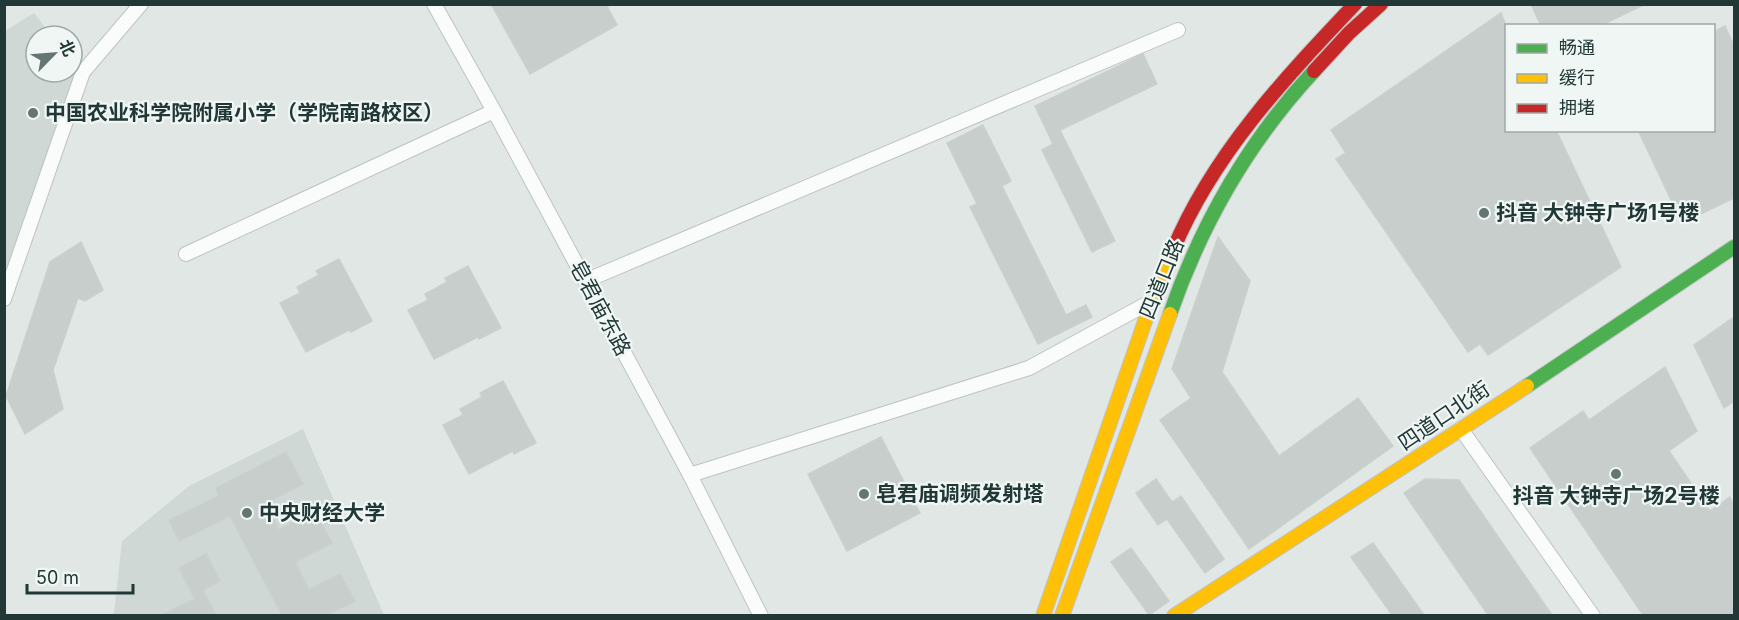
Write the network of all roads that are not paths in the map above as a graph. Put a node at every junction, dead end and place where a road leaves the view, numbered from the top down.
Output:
1 (141, 4) edge
2 (434, 4) edge
3 (1355, 4) edge
4 (1381, 4) edge
5 (1178, 30) dead end
6 (494, 111) junction
7 (1734, 247) edge
8 (186, 254) dead end
9 (585, 281) junction
10 (4, 299) edge
11 (1152, 301) junction
12 (1461, 429) junction
13 (690, 475) junction
14 (761, 615) edge
15 (1043, 615) edge
16 (1062, 615) edge
17 (1174, 615) edge
18 (1593, 615) edge

1 - 10 street
2 - 6 street, 皂君庙东路
3 - 11 street, 四道口路
4 - 16 street, 四道口路
5 - 9 street
6 - 8 street
6 - 9 street, 皂君庙东路
7 - 12 street, 四道口北街
9 - 13 street, 皂君庙东路
11 - 13 street
11 - 15 street, 四道口路
12 - 17 street, 四道口北街
12 - 18 street
13 - 14 street, 皂君庙东路

